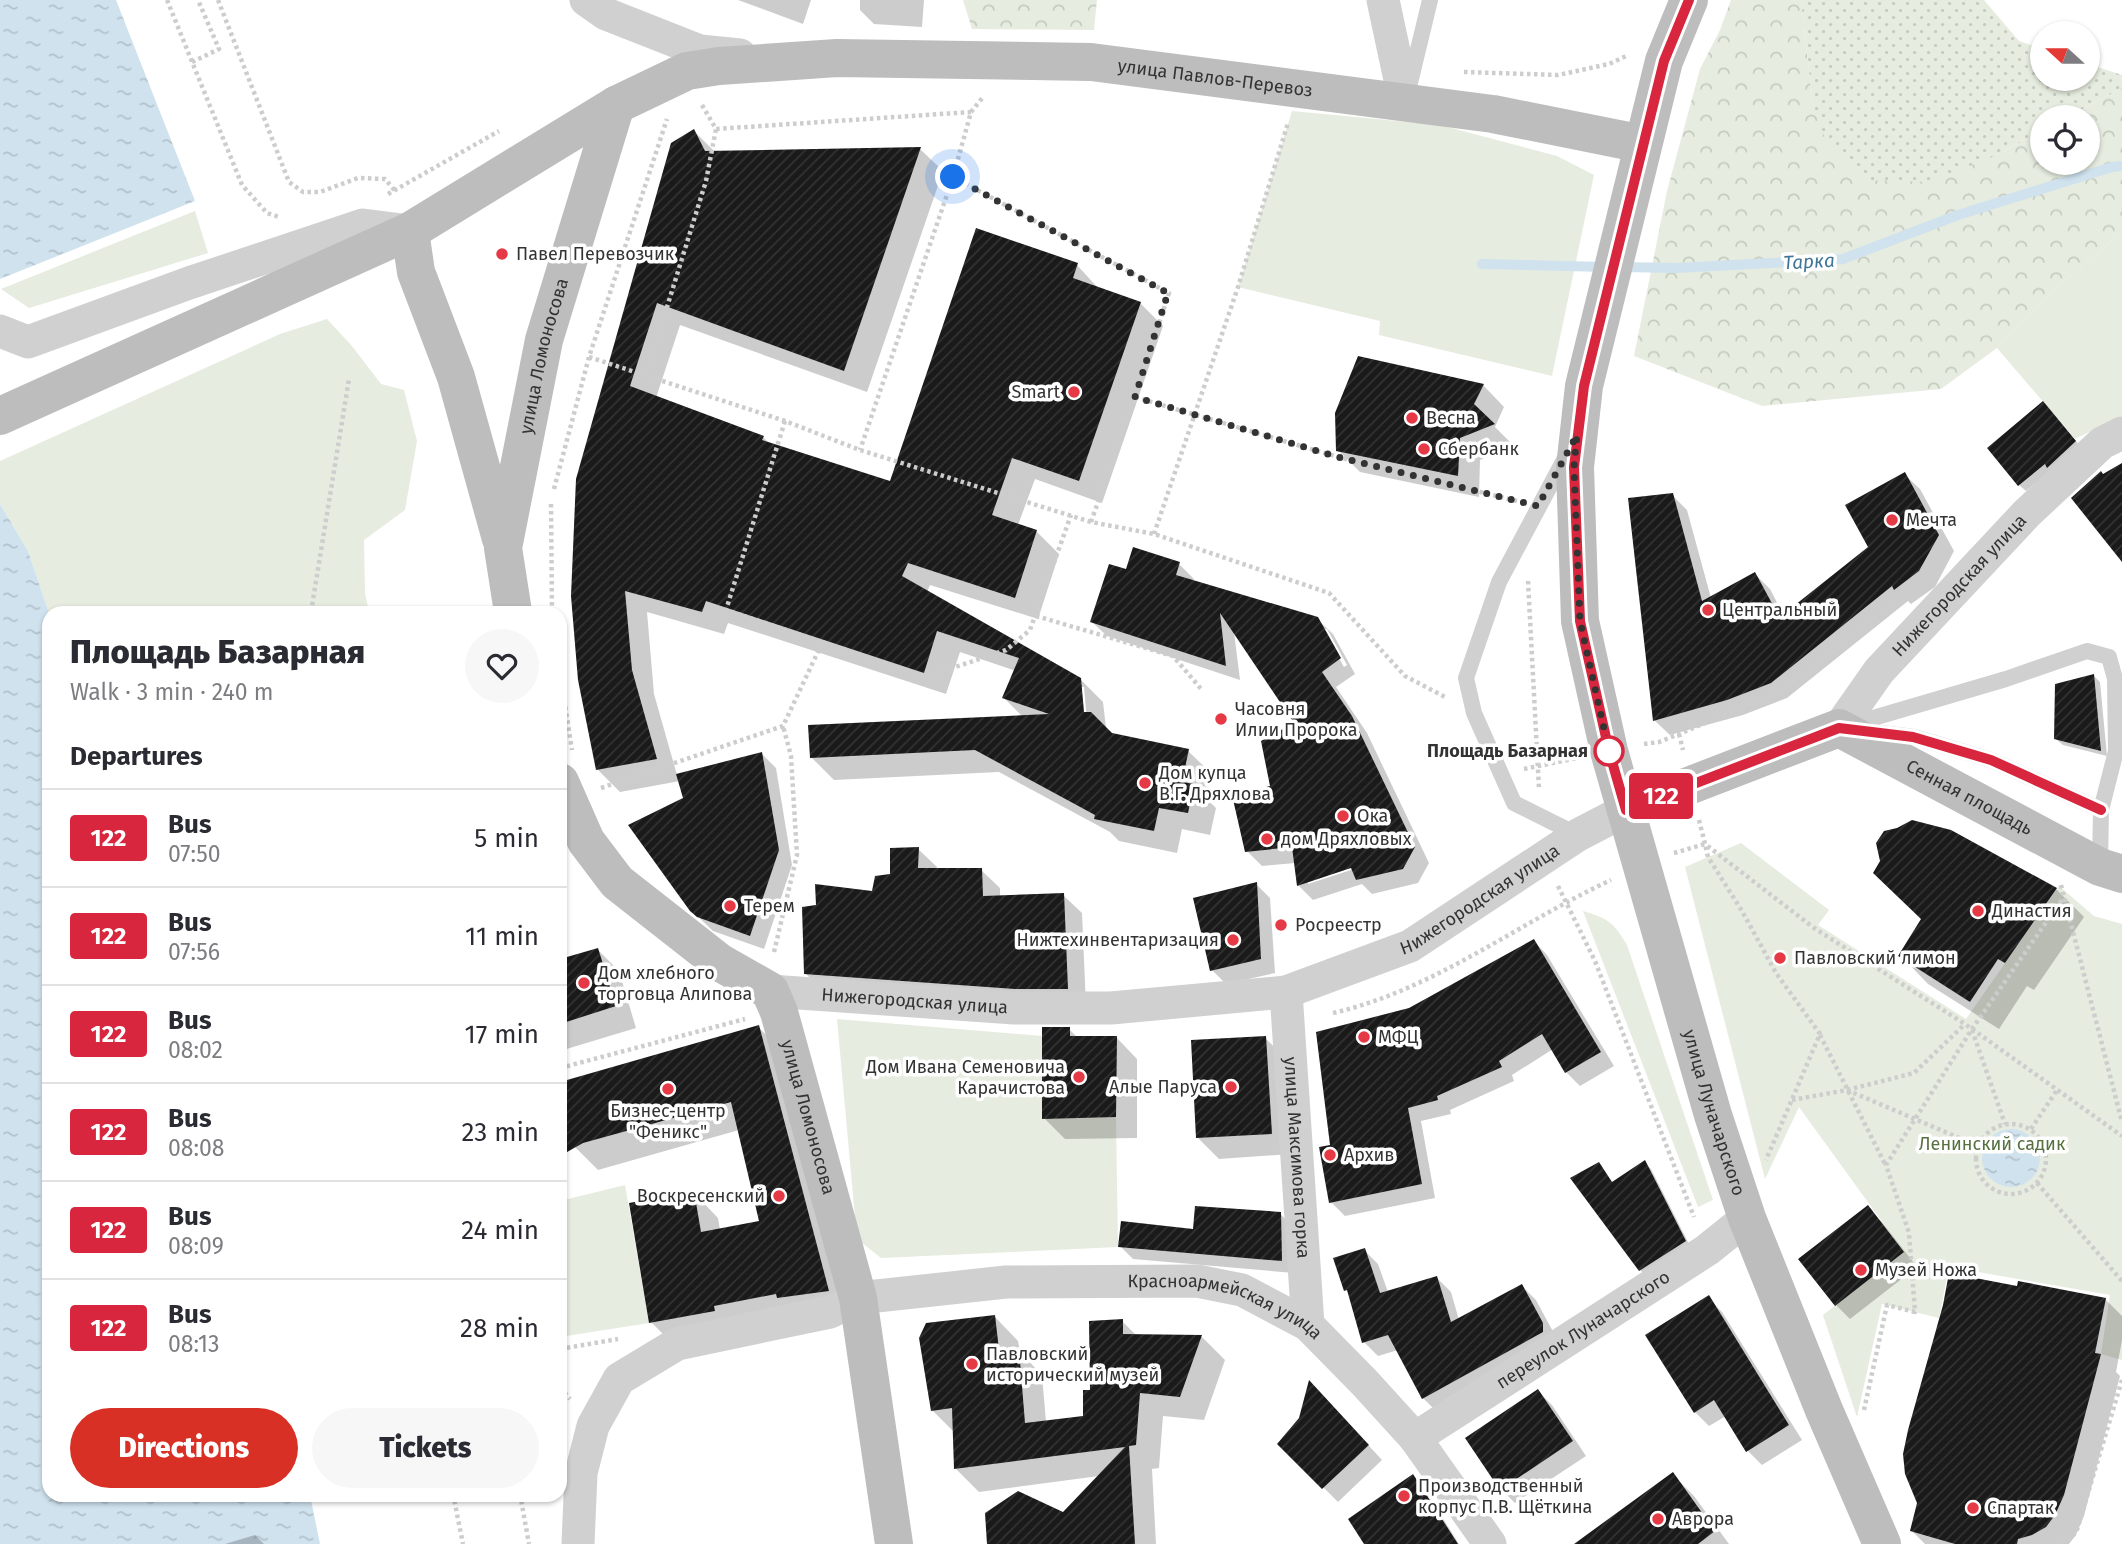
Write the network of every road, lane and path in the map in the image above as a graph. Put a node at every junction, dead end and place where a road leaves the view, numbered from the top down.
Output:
1 (167, 0) edge
2 (198, 0) edge
3 (218, 0) edge
4 (586, 0) edge
5 (1383, 0) edge
6 (1430, 0) edge
7 (1689, 0) edge
8 (783, 60) junction
9 (192, 62) junction
10 (698, 97) dead end
11 (1405, 103) junction
12 (616, 105) junction
13 (1292, 110) dead end
14 (668, 115) dead end
15 (716, 129) junction
16 (1643, 144) junction
17 (953, 177) junction
18 (396, 190) dead end
19 (288, 220) dead end
20 (410, 231) junction
21 (0, 331) edge
22 (589, 357) junction
23 (646, 375) junction
24 (349, 379) dead end
25 (1135, 397) junction
26 (1195, 415) junction
27 (0, 416) edge
28 (785, 421) junction
29 (2122, 433) edge
30 (1577, 435) junction
31 (860, 450) junction
32 (1538, 506) junction
33 (1072, 515) junction
34 (1091, 522) junction
35 (1525, 531) junction
36 (1154, 534) junction
37 (503, 548) junction
38 (1899, 600) dead end
39 (312, 606) edge
40 (512, 606) edge
41 (552, 606) edge
42 (1036, 616) junction
43 (822, 641) junction
44 (1202, 690) dead end
45 (1474, 713) junction
46 (783, 726) junction
47 (1839, 728) junction
48 (1679, 734) junction
49 (1653, 742) dead end
50 (567, 780) edge
51 (1690, 785) junction
52 (1626, 810) junction
53 (2101, 810) junction
54 (1541, 818) junction
55 (1578, 835) junction
56 (1705, 844) junction
57 (2064, 847) junction
58 (1546, 855) junction
59 (1642, 866) junction
60 (2111, 870) edge
61 (2063, 898) junction
62 (1564, 902) junction
63 (766, 993) junction
64 (1287, 1007) junction
65 (1965, 1024) junction
66 (1972, 1030) junction
67 (1819, 1034) junction
68 (567, 1065) edge
69 (1847, 1090) junction
70 (2057, 1090) junction
71 (1791, 1100) junction
72 (1915, 1120) junction
73 (2122, 1122) edge
74 (2005, 1124) junction
75 (2031, 1129) junction
76 (2122, 1136) edge
77 (1978, 1146) junction
78 (1765, 1164) dead end
79 (1886, 1165) junction
80 (2038, 1183) junction
81 (1748, 1219) junction
82 (1707, 1251) junction
83 (2122, 1281) edge
84 (858, 1298) junction
85 (1308, 1325) junction
86 (2122, 1380) edge
87 (1862, 1422) dead end
88 (1415, 1438) junction
89 (455, 1502) edge
90 (521, 1502) edge
91 (463, 1544) edge
92 (529, 1544) edge
93 (578, 1544) edge
94 (894, 1544) edge
95 (1490, 1544) edge
96 (1882, 1544) edge
97 (2061, 1544) edge

1 - 9 path
2 - 9 path
3 - 18 path
4 - 8 street, улица Павлов-Перевоз
5 - 11 street
6 - 11 lane
7 - 16 main road, улица Луначарского
8 - 11 main road, улица Павлов-Перевоз
8 - 12 main road, улица Павлов-Перевоз
9 - 19 path
10 - 15 path
11 - 16 main road, улица Павлов-Перевоз
12 - 20 main road, улица Павлов-Перевоз
12 - 37 main road, улица Ломоносова
13 - 26 path
14 - 22 path
15 - 17 path
15 - 23 path
16 - 30 main road, улица Луначарского
17 - 25 path
17 - 31 path
20 - 21 street
20 - 27 main road, улица Павлов-Перевоз
20 - 37 main road
22 - 23 path
22 - 41 path
23 - 28 path
24 - 39 path
25 - 26 path
25 - 34 path
26 - 32 path
26 - 36 path
28 - 31 path
28 - 43 path
29 - 47 street, Нижегородская улица
30 - 32 lane
30 - 52 main road, улица Луначарского
31 - 33 path
32 - 35 lane
33 - 34 path
33 - 42 path
34 - 36 path
35 - 45 lane
35 - 54 path
36 - 45 path
37 - 40 main road, улица Ломоносова
38 - 48 path
42 - 43 path
42 - 44 path
43 - 46 path
45 - 54 lane
46 - 50 path
46 - 63 path
47 - 51 main road, Нижегородская улица
47 - 53 lane
47 - 53 lane
47 - 57 main road, Сенная площадь
48 - 49 path
48 - 51 path
50 - 63 main road
51 - 52 main road, Нижегородская улица
51 - 56 path
52 - 55 street, Нижегородская улица
52 - 59 main road, улица Луначарского
53 - 60 lane
54 - 55 lane
55 - 58 street, Нижегородская улица
56 - 59 path
56 - 65 path
56 - 67 path
57 - 60 main road, Сенная площадь
57 - 61 path
58 - 62 path
58 - 64 street, Нижегородская улица
59 - 62 path
59 - 81 main road, улица Луначарского
61 - 66 path
61 - 73 path
62 - 64 path
62 - 82 path
63 - 64 street, Нижегородская улица
63 - 68 path
63 - 84 main road, улица Ломоносова
64 - 85 street, улица Максимова горка
65 - 66 path
65 - 69 path
66 - 70 path
66 - 72 path
66 - 74 path
67 - 69 path
67 - 71 path
69 - 71 path
69 - 72 path
69 - 79 path
70 - 75 path
70 - 76 path
71 - 78 path
72 - 77 path
72 - 79 path
74 - 75 path
74 - 77 path
75 - 80 path
77 - 80 path
79 - 87 path
80 - 83 path
81 - 82 street, переулок Луначарского
81 - 96 main road, улица Луначарского
82 - 88 street, переулок Луначарского
84 - 85 street, Красноармейская улица
84 - 93 street, Красноармейская улица
84 - 94 main road, улица Ломоносова
85 - 88 street, Красноармейская улица
86 - 97 path
88 - 95 street, Красноармейская улица
89 - 91 path
90 - 92 path

